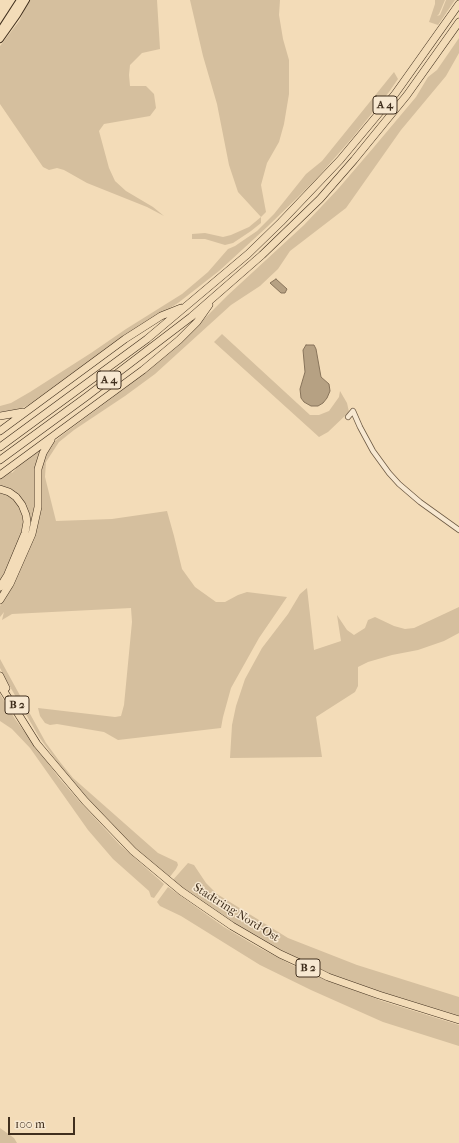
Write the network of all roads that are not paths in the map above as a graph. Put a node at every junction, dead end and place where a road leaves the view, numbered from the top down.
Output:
1 (20, 0) edge
2 (26, 0) edge
3 (459, 4) edge
4 (459, 22) edge
5 (0, 31) edge
6 (0, 39) edge
7 (215, 296) junction
8 (188, 305) junction
9 (29, 410) junction
10 (0, 416) edge
11 (348, 417) dead end
12 (0, 431) edge
13 (56, 434) junction
14 (0, 447) edge
15 (0, 460) edge
16 (0, 475) edge
17 (0, 489) edge
18 (459, 530) edge
19 (0, 587) edge
20 (0, 600) edge
21 (0, 676) edge
22 (0, 685) edge
23 (47, 755) junction
24 (459, 1020) edge

1 - 5 main road
2 - 6 main road
3 - 8 highway, A 4
4 - 7 highway, A 4
7 - 13 highway
7 - 15 highway, A 4
8 - 9 highway
8 - 14 highway, A 4
9 - 10 highway
9 - 12 highway
11 - 18 street
13 - 16 highway
13 - 20 highway
17 - 19 highway
21 - 23 highway, B 2
22 - 23 highway, B 2
23 - 24 highway, Stadtring Nord-Ost / B 2

